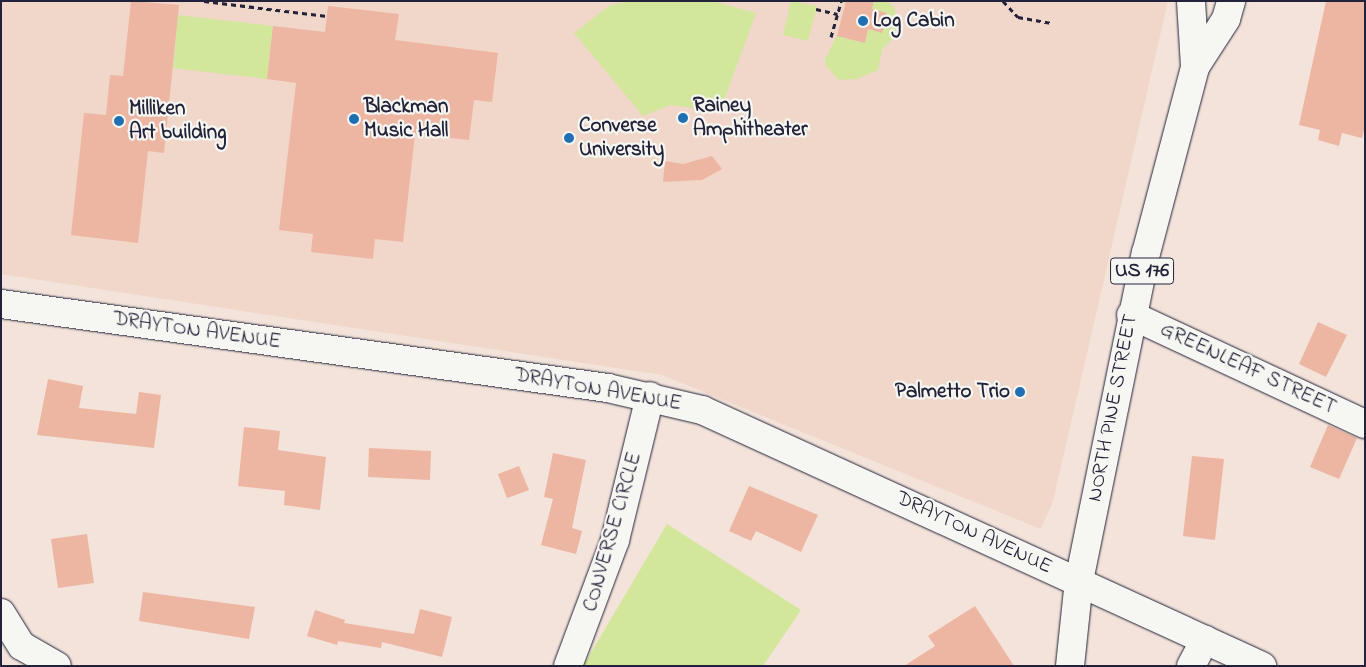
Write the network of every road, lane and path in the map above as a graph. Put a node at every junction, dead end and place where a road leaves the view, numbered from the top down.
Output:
1 (204, 1) edge
2 (841, 1) edge
3 (1003, 1) edge
4 (1191, 1) edge
5 (1230, 1) edge
6 (816, 9) dead end
7 (837, 14) junction
8 (327, 16) dead end
9 (1051, 23) dead end
10 (830, 37) dead end
11 (1195, 67) junction
12 (1, 304) edge
13 (1131, 315) junction
14 (650, 396) junction
15 (1365, 424) edge
16 (1079, 581) junction
17 (1, 613) edge
18 (1205, 640) junction
19 (57, 666) edge
20 (568, 666) edge
21 (1070, 666) edge
22 (1191, 666) edge
23 (1262, 666) edge

1 - 8 path
2 - 7 path
3 - 9 path
4 - 11 main road, NORTH PINE STREET / US 176
5 - 11 main road, NORTH PINE STREET
6 - 7 path
7 - 10 path
11 - 13 main road, NORTH PINE STREET / US 176
12 - 14 main road, DRAYTON AVENUE
13 - 15 main road, GREENLEAF STREET
13 - 16 main road, NORTH PINE STREET / US 176
14 - 16 main road, DRAYTON AVENUE
14 - 20 main road, CONVERSE CIRCLE
16 - 18 main road, DRAYTON AVENUE
16 - 21 main road, NORTH PINE STREET / US 176
17 - 19 main road
18 - 22 main road
18 - 23 main road, DRAYTON AVENUE

